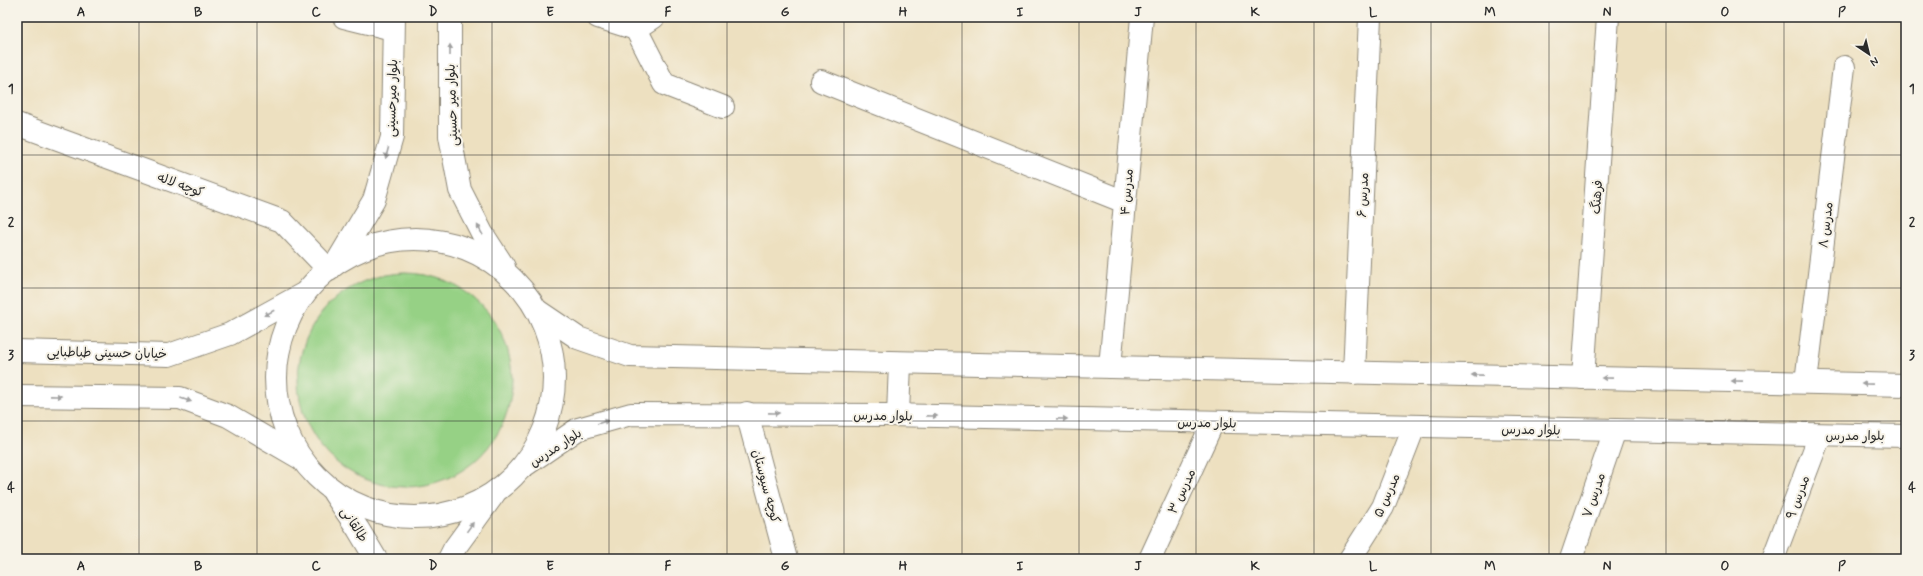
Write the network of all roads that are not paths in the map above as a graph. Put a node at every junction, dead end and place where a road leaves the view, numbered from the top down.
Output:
1 (344, 17) edge
2 (450, 17) edge
3 (598, 17) edge
4 (654, 17) edge
5 (1142, 17) edge
6 (1370, 17) edge
7 (1608, 17) edge
8 (393, 23) edge
9 (636, 29) junction
10 (1844, 67) dead end
11 (821, 81) dead end
12 (723, 106) dead end
13 (17, 124) edge
14 (1125, 202) junction
15 (333, 266) junction
16 (509, 274) junction
17 (303, 294) junction
18 (538, 311) junction
19 (17, 351) edge
20 (900, 363) junction
21 (1110, 368) junction
22 (1354, 373) junction
23 (1583, 378) junction
24 (1806, 382) junction
25 (1906, 385) edge
26 (17, 396) edge
27 (747, 413) junction
28 (898, 415) junction
29 (1213, 422) junction
30 (1414, 427) junction
31 (1615, 430) junction
32 (1820, 435) junction
33 (1906, 436) edge
34 (300, 458) junction
35 (522, 468) junction
36 (332, 491) junction
37 (496, 492) junction
38 (376, 559) edge
39 (449, 559) edge
40 (786, 559) edge
41 (1150, 559) edge
42 (1350, 559) edge
43 (1571, 559) edge
44 (1773, 559) edge

1 - 8 main road
16 -> 2 main road, بلوار میر حسینی
3 - 9 main road
4 - 9 main road
5 - 14 main road, مدرس ۴
6 - 22 main road, مدرس ۶
7 - 23 main road, فرهنگ
8 -> 15 main road, بلوار میرحسینی
9 - 12 main road
10 - 24 main road, مدرس ۸
11 - 14 main road
13 - 15 main road, کوچه لاله
14 - 21 main road, مدرس ۴
15 - 16 main road
15 - 17 main road
16 - 18 main road
17 -> 19 main road, خیابان حسینی طباطبایی
17 - 34 main road
18 - 20 main road
18 - 35 main road
20 - 21 main road
20 - 28 main road
21 - 22 main road
23 -> 22 main road
24 -> 23 main road
25 -> 24 main road
26 -> 34 main road
27 -> 28 main road, بلوار مدرس
35 -> 27 main road, بلوار مدرس
27 - 40 main road, کوچه سیوستان
28 -> 29 main road, بلوار مدرس
29 - 30 main road, بلوار مدرس
29 - 41 main road, مدرس ۳
30 - 31 main road, بلوار مدرس
30 - 42 main road, مدرس ۵
31 - 32 main road, بلوار مدرس
31 - 43 main road, مدرس ۷
32 - 33 main road, بلوار مدرس
32 - 44 main road, مدرس ۹
34 - 36 main road
35 - 37 main road
36 - 37 main road
36 - 38 main road, طالقانی
39 -> 37 main road

